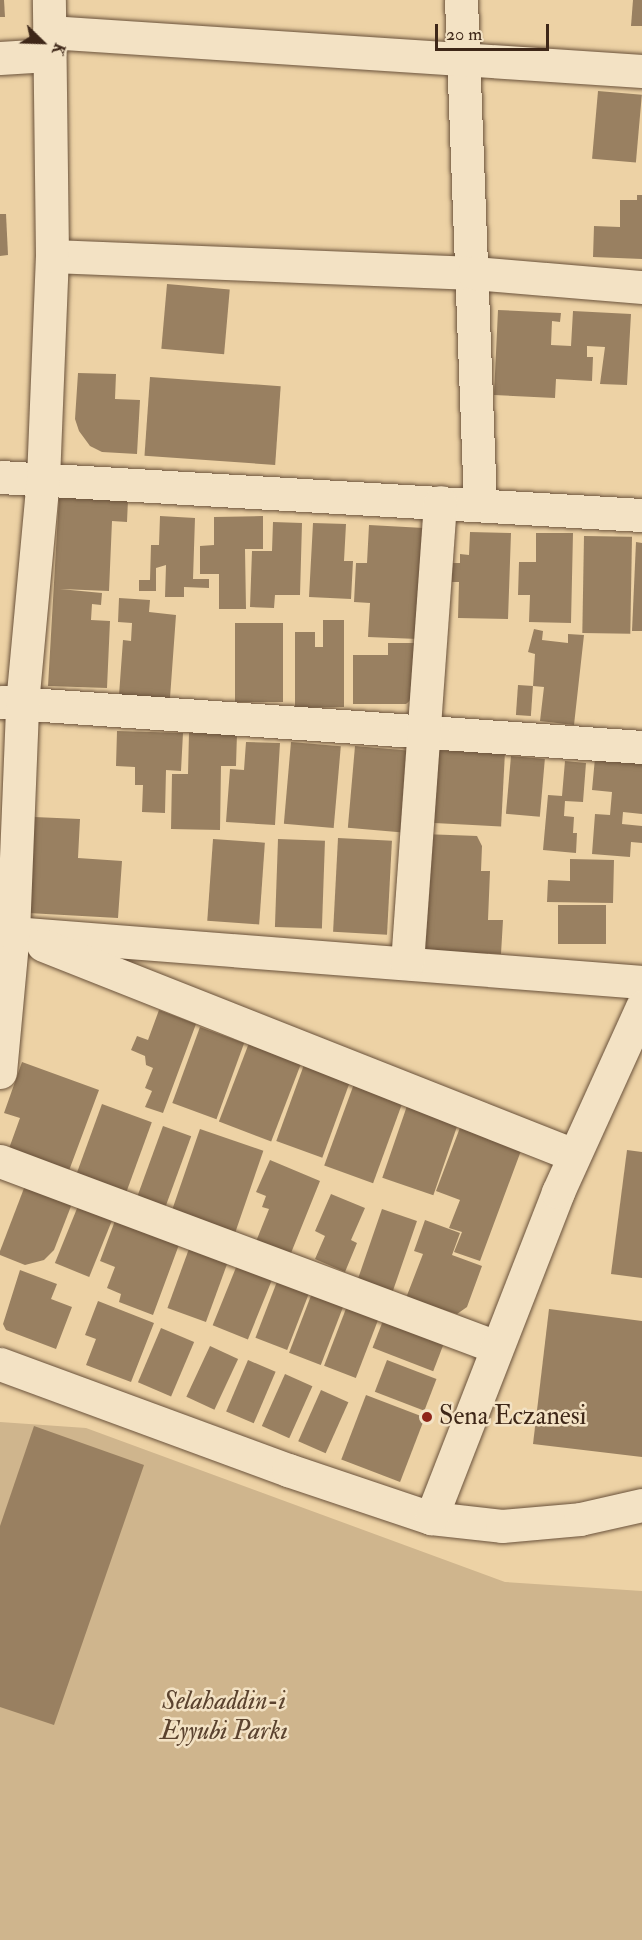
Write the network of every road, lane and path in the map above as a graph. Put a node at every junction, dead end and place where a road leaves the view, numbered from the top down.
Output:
1 (49, 0) edge
2 (461, 0) edge
3 (49, 44) junction
4 (0, 58) edge
5 (462, 58) junction
6 (642, 71) edge
7 (52, 256) junction
8 (474, 273) junction
9 (642, 287) edge
10 (0, 477) edge
11 (43, 479) junction
12 (440, 502) junction
13 (480, 504) junction
14 (642, 515) edge
15 (11, 703) edge
16 (424, 733) junction
17 (642, 747) edge
18 (7, 933) edge
19 (406, 963) junction
20 (642, 982) edge
21 (642, 1007) edge
22 (0, 1072) edge
23 (574, 1155) junction
24 (0, 1161) edge
25 (496, 1347) junction
26 (0, 1364) edge
27 (642, 1505) edge
28 (430, 1518) junction

1 - 3 street
2 - 5 street
3 - 4 street
3 - 5 street
3 - 7 street
5 - 6 street
5 - 8 street
7 - 8 street
7 - 11 street
8 - 9 street
8 - 13 street
10 - 11 street
11 - 12 street
11 - 15 street
12 - 13 street
12 - 16 street
13 - 14 street
15 - 16 street
15 - 18 street
16 - 17 street
16 - 19 street
18 - 19 street
18 - 22 street
18 - 23 street
19 - 20 street
21 - 23 street
23 - 25 street
24 - 25 street
25 - 28 street
26 - 28 street
27 - 28 street

